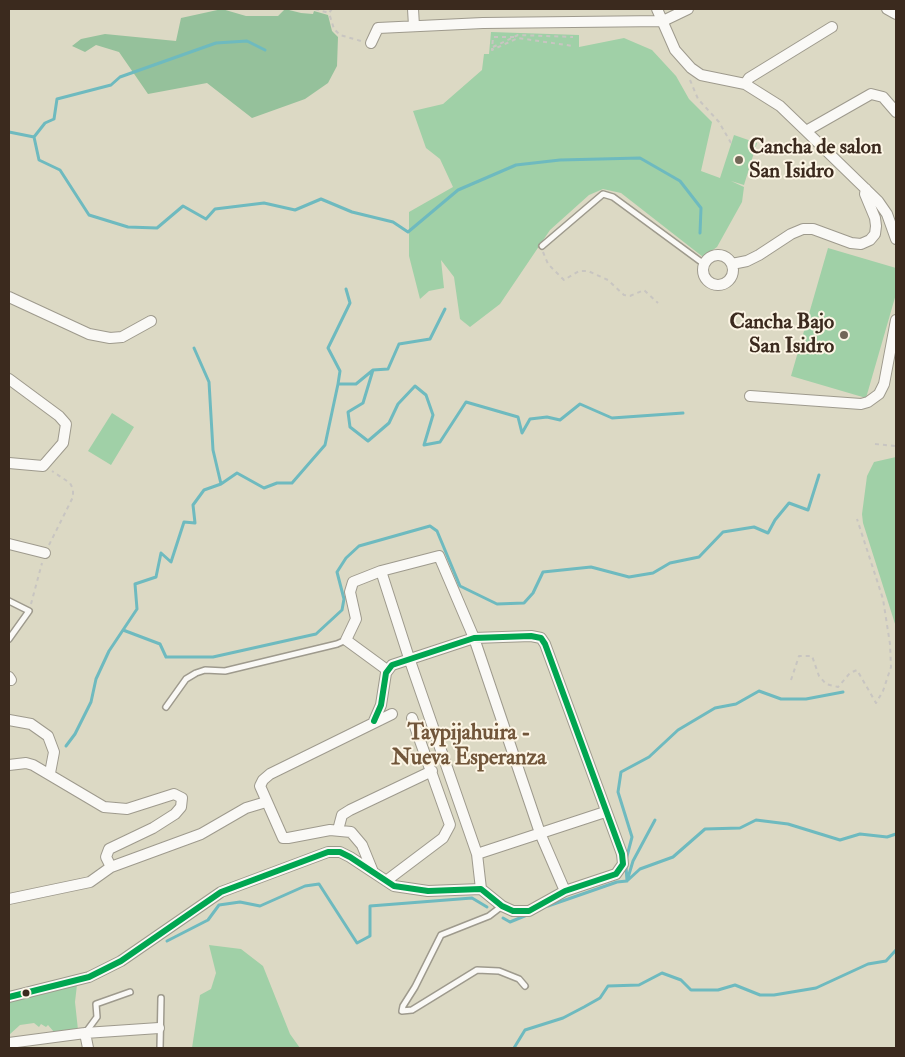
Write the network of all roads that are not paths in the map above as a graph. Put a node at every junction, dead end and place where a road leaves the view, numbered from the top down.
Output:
1 (413, 9) edge
2 (657, 9) edge
3 (688, 9) edge
4 (887, 9) edge
5 (896, 14) edge
6 (663, 21) junction
7 (414, 26) junction
8 (832, 27) dead end
9 (372, 43) road end
10 (744, 84) junction
11 (896, 112) edge
12 (806, 131) junction
13 (866, 189) junction
14 (896, 239) edge
15 (542, 246) road end
16 (704, 264) junction
17 (732, 264) junction
18 (9, 298) edge
19 (896, 320) edge
20 (151, 321) dead end
21 (9, 379) edge
22 (750, 396) dead end
23 (9, 464) edge
24 (9, 544) edge
25 (45, 553) road end
26 (381, 571) junction
27 (9, 601) edge
28 (474, 638) junction
29 (9, 639) edge
30 (346, 640) junction
31 (409, 658) junction
32 (387, 670) junction
33 (166, 707) dead end
34 (392, 714) dead end
35 (412, 718) dead end
36 (9, 720) edge
37 (374, 721) junction
38 (9, 765) edge
39 (432, 771) junction
40 (50, 773) junction
41 (266, 802) junction
42 (605, 812) junction
43 (338, 830) junction
44 (540, 833) junction
45 (477, 854) junction
46 (111, 867) junction
47 (373, 872) junction
48 (386, 881) junction
49 (481, 889) junction
50 (565, 891) junction
51 (9, 899) edge
52 (502, 906) junction
53 (525, 986) dead end
54 (130, 992) dead end
55 (9, 997) edge
56 (161, 998) dead end
57 (159, 1028) junction
58 (85, 1033) junction
59 (9, 1043) edge
60 (88, 1048) edge
61 (160, 1048) edge

1 - 7 street
2 - 6 street
3 - 6 street
4 - 5 street
6 - 7 street
6 - 10 street
7 - 9 street
8 - 10 street
10 - 12 street
11 - 12 street
12 - 13 street
13 - 14 street
13 - 17 street
15 - 16 lane
16 - 17 street
16 - 17 street
18 - 20 street
19 - 22 street
21 - 23 street
24 - 25 street
26 - 28 street
26 - 30 street
26 - 31 street
27 - 29 lane
28 - 31 street
28 - 42 street
28 - 44 street
30 - 32 street
30 - 33 lane
31 - 32 street
31 - 45 street
32 - 37 street
34 - 37 street
35 - 39 street
36 - 40 street
37 - 41 street
38 - 40 street
39 - 43 street
39 - 48 street
40 - 46 street
41 - 43 street
41 - 46 street
42 - 44 street
42 - 50 street
43 - 47 street
44 - 45 street
44 - 50 street
45 - 49 street
46 - 51 street
47 - 48 street
47 - 55 street
48 - 49 street
49 - 52 street
50 - 52 street
52 - 53 lane
54 - 58 lane
56 - 57 lane
57 - 58 street
57 - 61 lane
58 - 59 street
58 - 60 street

